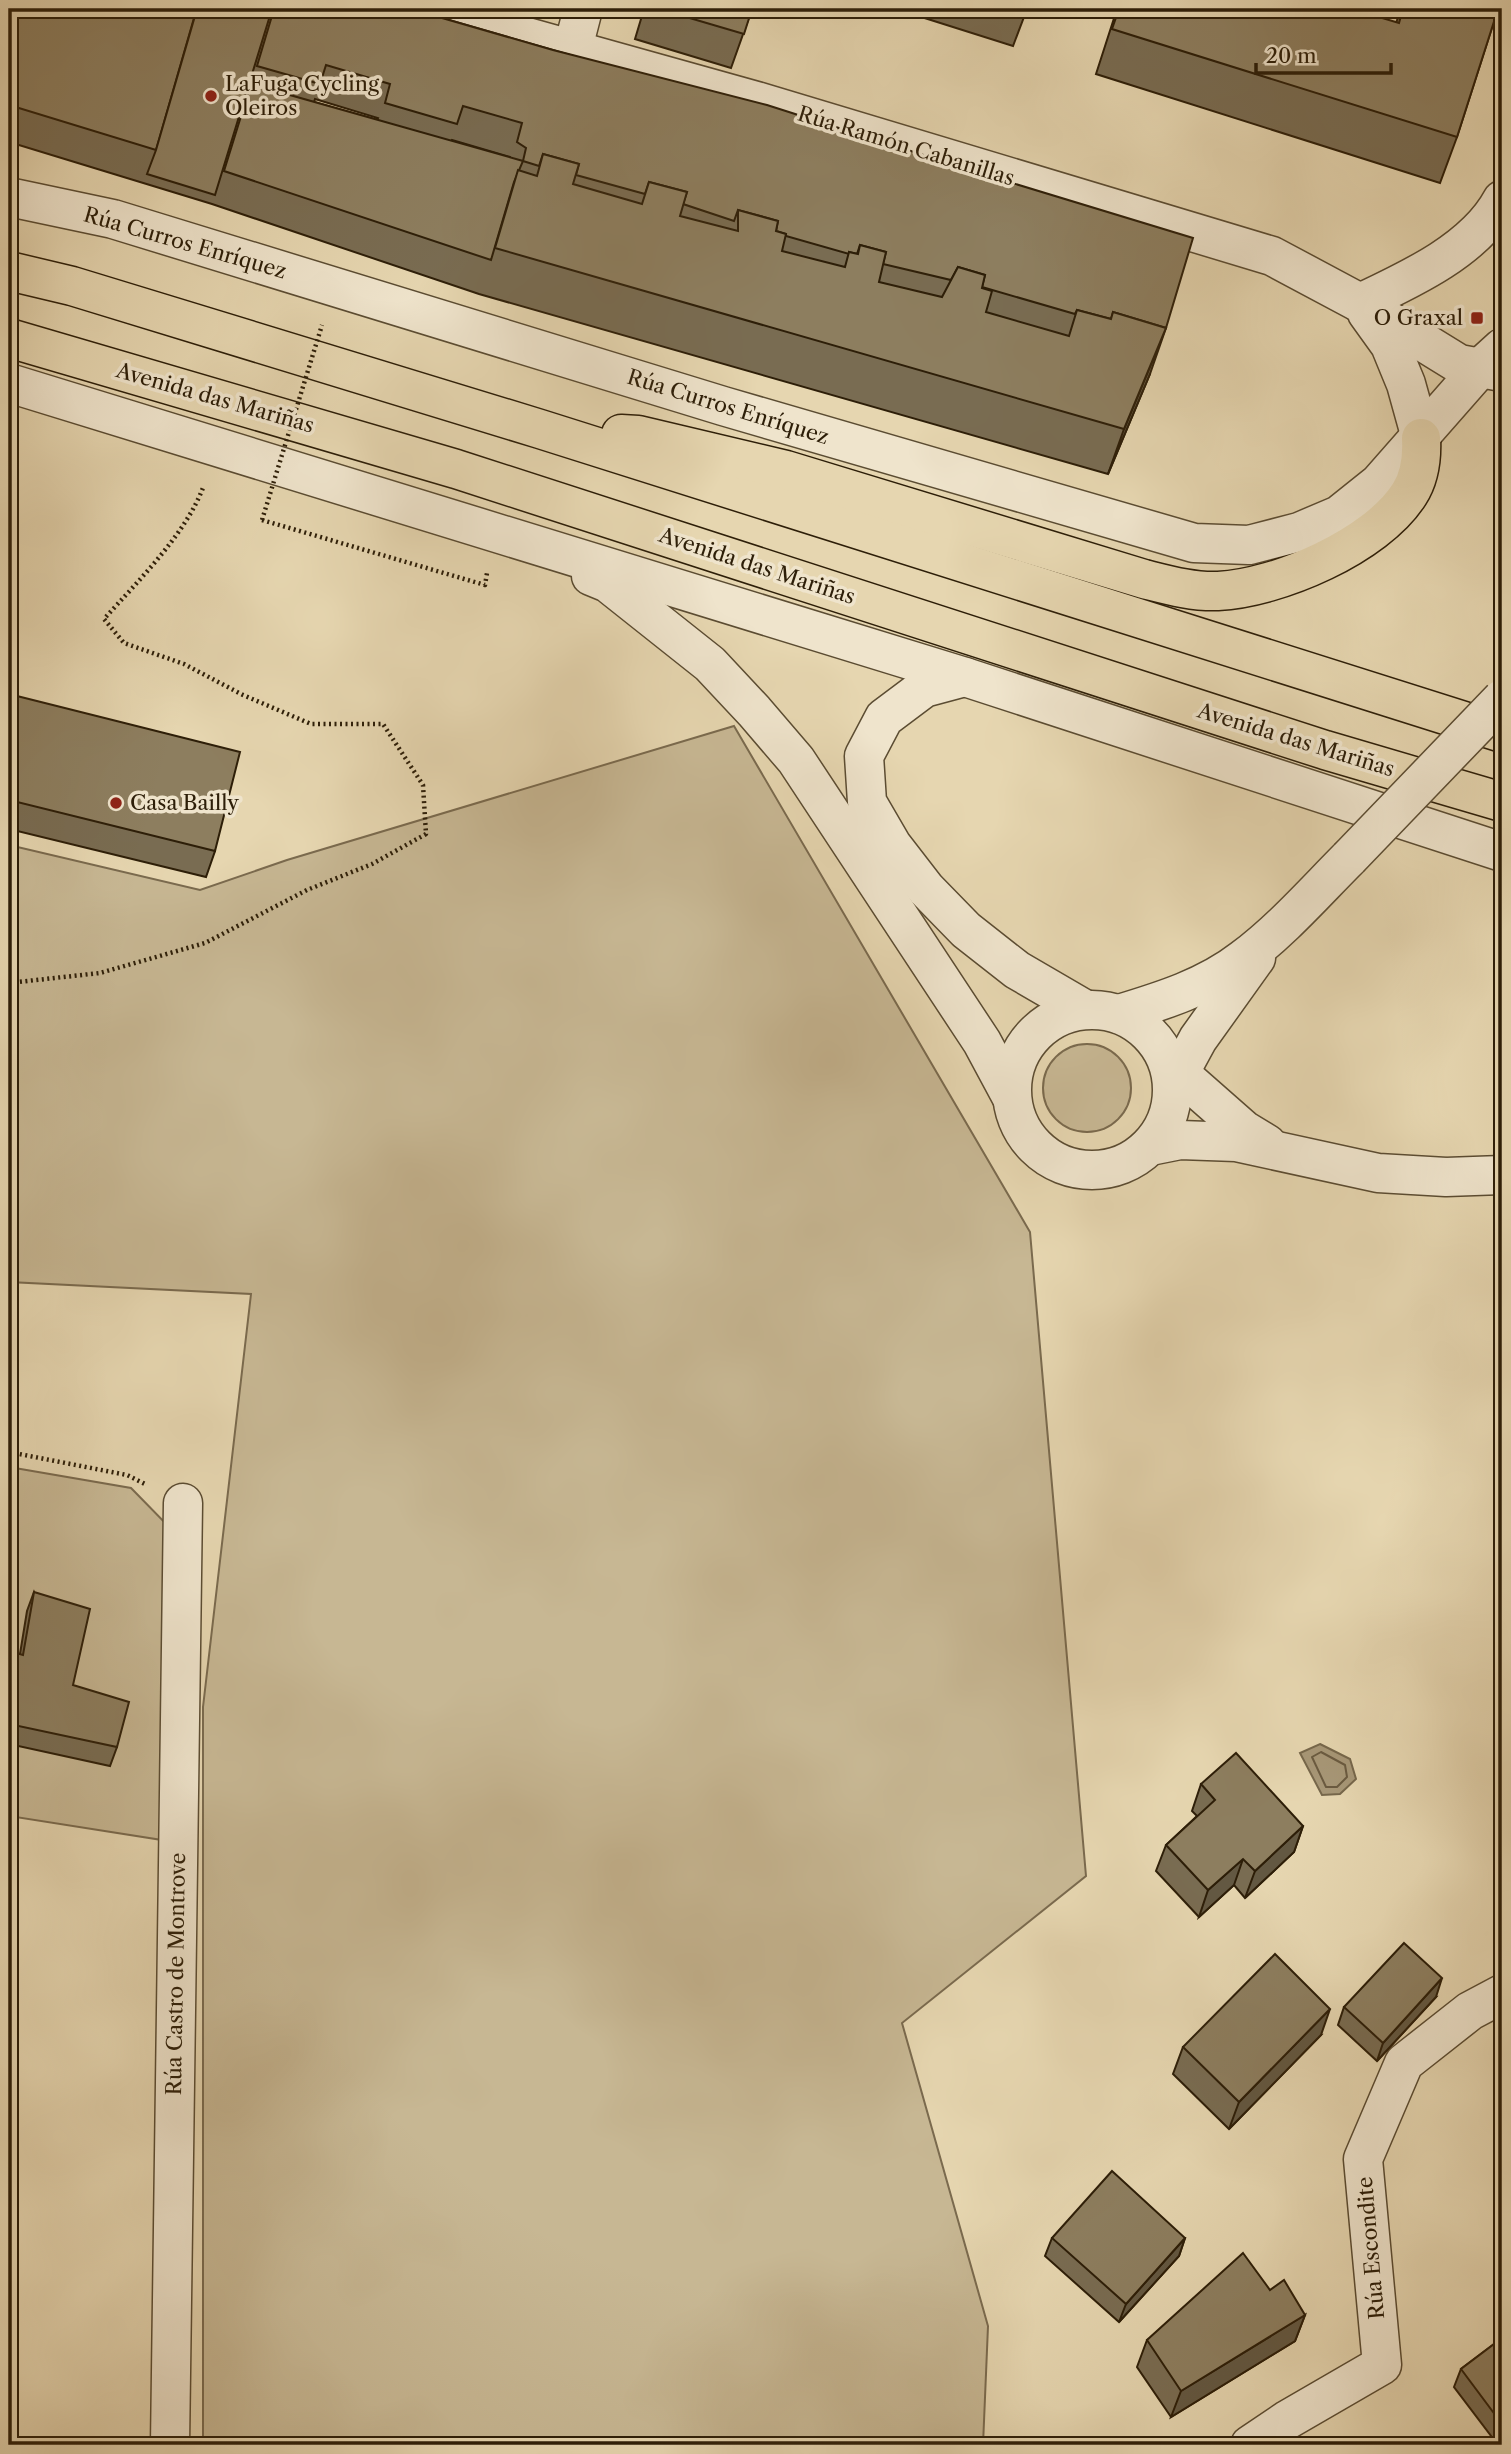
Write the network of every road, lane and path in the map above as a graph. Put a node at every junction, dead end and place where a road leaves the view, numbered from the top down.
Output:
1 (444, 9) edge
2 (583, 9) edge
3 (573, 48) junction
4 (9, 197) edge
5 (1502, 200) edge
6 (9, 271) edge
7 (1360, 303) junction
8 (322, 325) dead end
9 (9, 338) edge
10 (1495, 363) edge
11 (9, 383) edge
12 (540, 429) junction
13 (1421, 438) junction
14 (217, 449) junction
15 (496, 534) junction
16 (475, 567) dead end
17 (965, 677) junction
18 (1502, 699) edge
19 (1502, 733) edge
20 (1502, 802) edge
21 (1502, 852) edge
22 (1274, 932) junction
23 (9, 983) edge
24 (1101, 1012) junction
25 (1174, 1074) junction
26 (1011, 1096) junction
27 (1150, 1146) junction
28 (1277, 1151) junction
29 (1502, 1175) edge
30 (9, 1452) edge
31 (183, 1503) joint
32 (1502, 1994) edge
33 (170, 2445) edge
34 (1250, 2445) edge

1 - 3 street, Rúa Ramón Cabanillas
2 - 3 street
3 - 7 street, Rúa Ramón Cabanillas
4 - 13 street, Rúa Curros Enríquez
5 - 7 street
6 - 12 highway
7 - 10 street
7 - 13 street, Rúa Ramón Cabanillas
8 - 16 path, bridge
9 - 20 highway, Avenida das Mariñas
10 - 13 street, Rúa Curros Enríquez
11 - 14 street
12 - 13 highway
12 - 19 highway
14 - 15 street
14 - 23 path
15 - 17 street
15 - 26 street
17 - 21 street
17 - 24 street
18 - 22 street, bridge
22 - 24 street
22 - 25 street
24 - 25 street
24 - 26 street
25 - 27 street
25 - 28 street
26 - 27 street
27 - 28 street
28 - 29 street
30 - 31 path
31 - 33 street, Rúa Castro de Montrove
32 - 34 street, Rúa Escondite

